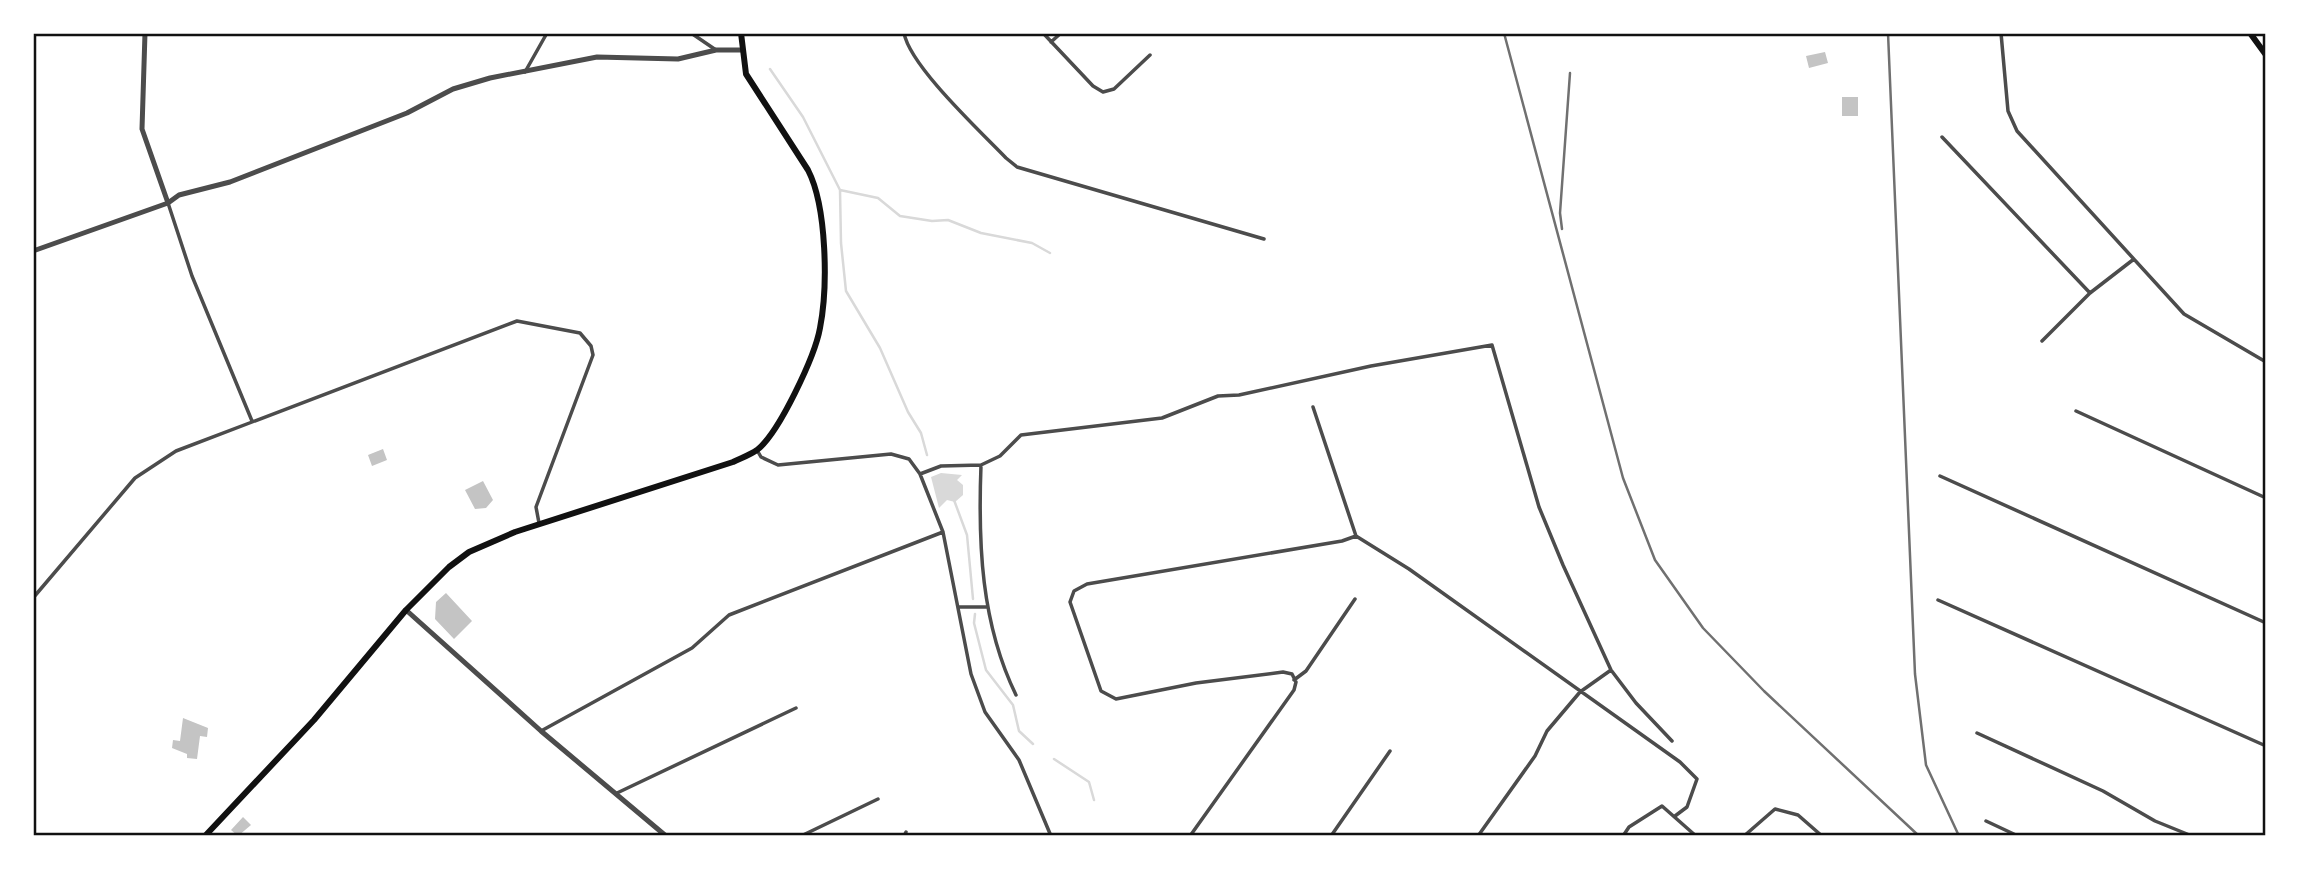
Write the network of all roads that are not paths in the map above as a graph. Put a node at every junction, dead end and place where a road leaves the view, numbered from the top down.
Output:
1 (145, 33) edge
2 (547, 33) edge
3 (691, 33) edge
4 (741, 33) edge
5 (904, 33) edge
6 (1043, 33) edge
7 (1061, 33) edge
8 (2001, 33) edge
9 (2250, 33) edge
10 (1051, 42) junction
11 (716, 50) junction
12 (742, 50) junction
13 (1150, 55) dead end
14 (2266, 55) edge
15 (524, 74) junction
16 (1942, 137) dead end
17 (168, 203) junction
18 (1264, 239) dead end
19 (33, 251) edge
20 (2134, 259) junction
21 (2090, 293) junction
22 (2042, 341) dead end
23 (2266, 362) edge
24 (1313, 407) dead end
25 (2076, 411) dead end
26 (252, 421) junction
27 (757, 450) junction
28 (981, 466) junction
29 (920, 474) junction
30 (1940, 476) dead end
31 (2266, 498) edge
32 (540, 524) junction
33 (943, 532) junction
34 (1356, 536) junction
35 (33, 598) edge
36 (1355, 599) dead end
37 (1938, 600) dead end
38 (959, 607) junction
39 (987, 607) junction
40 (406, 610) junction
41 (2266, 624) edge
42 (1611, 670) junction
43 (1294, 680) junction
44 (1580, 692) junction
45 (1016, 695) dead end
46 (796, 708) dead end
47 (541, 731) junction
48 (1977, 733) dead end
49 (1672, 741) dead end
50 (2266, 746) edge
51 (1390, 751) dead end
52 (617, 793) junction
53 (878, 799) dead end
54 (1675, 816) junction
55 (1986, 821) dead end
56 (205, 836) edge
57 (666, 836) edge
58 (801, 836) edge
59 (1051, 836) edge
60 (1190, 836) edge
61 (1331, 836) edge
62 (1478, 836) edge
63 (1623, 836) edge
64 (1696, 836) edge
65 (1744, 836) edge
66 (1822, 836) edge
67 (2018, 836) edge
68 (2192, 836) edge

1 - 17 street
2 - 15 street
3 - 11 street
4 - 12 main road
5 - 18 street
6 - 10 street
7 - 10 street
8 - 20 street
9 - 14 main road
10 - 13 street
11 - 12 street
11 - 15 street
12 - 27 main road
15 - 17 street
16 - 21 street
17 - 19 street
17 - 26 street
20 - 21 street
20 - 23 street
21 - 22 street
24 - 34 street
25 - 31 street
26 - 32 street
26 - 35 street
27 - 29 street
27 - 32 main road
28 - 29 street
28 - 39 street
28 - 42 street
29 - 33 street
30 - 41 street
32 - 40 main road
33 - 38 street
33 - 47 street
34 - 43 street
34 - 44 street
36 - 43 street
37 - 50 street
38 - 39 street
38 - 59 street
39 - 45 street
40 - 47 street
40 - 56 main road
42 - 44 street
42 - 49 street
43 - 60 street
44 - 54 street
44 - 62 street
46 - 52 street
47 - 52 street
48 - 68 street
51 - 61 street
52 - 57 street
53 - 58 street
54 - 63 street
54 - 64 street
55 - 67 street
65 - 66 street

